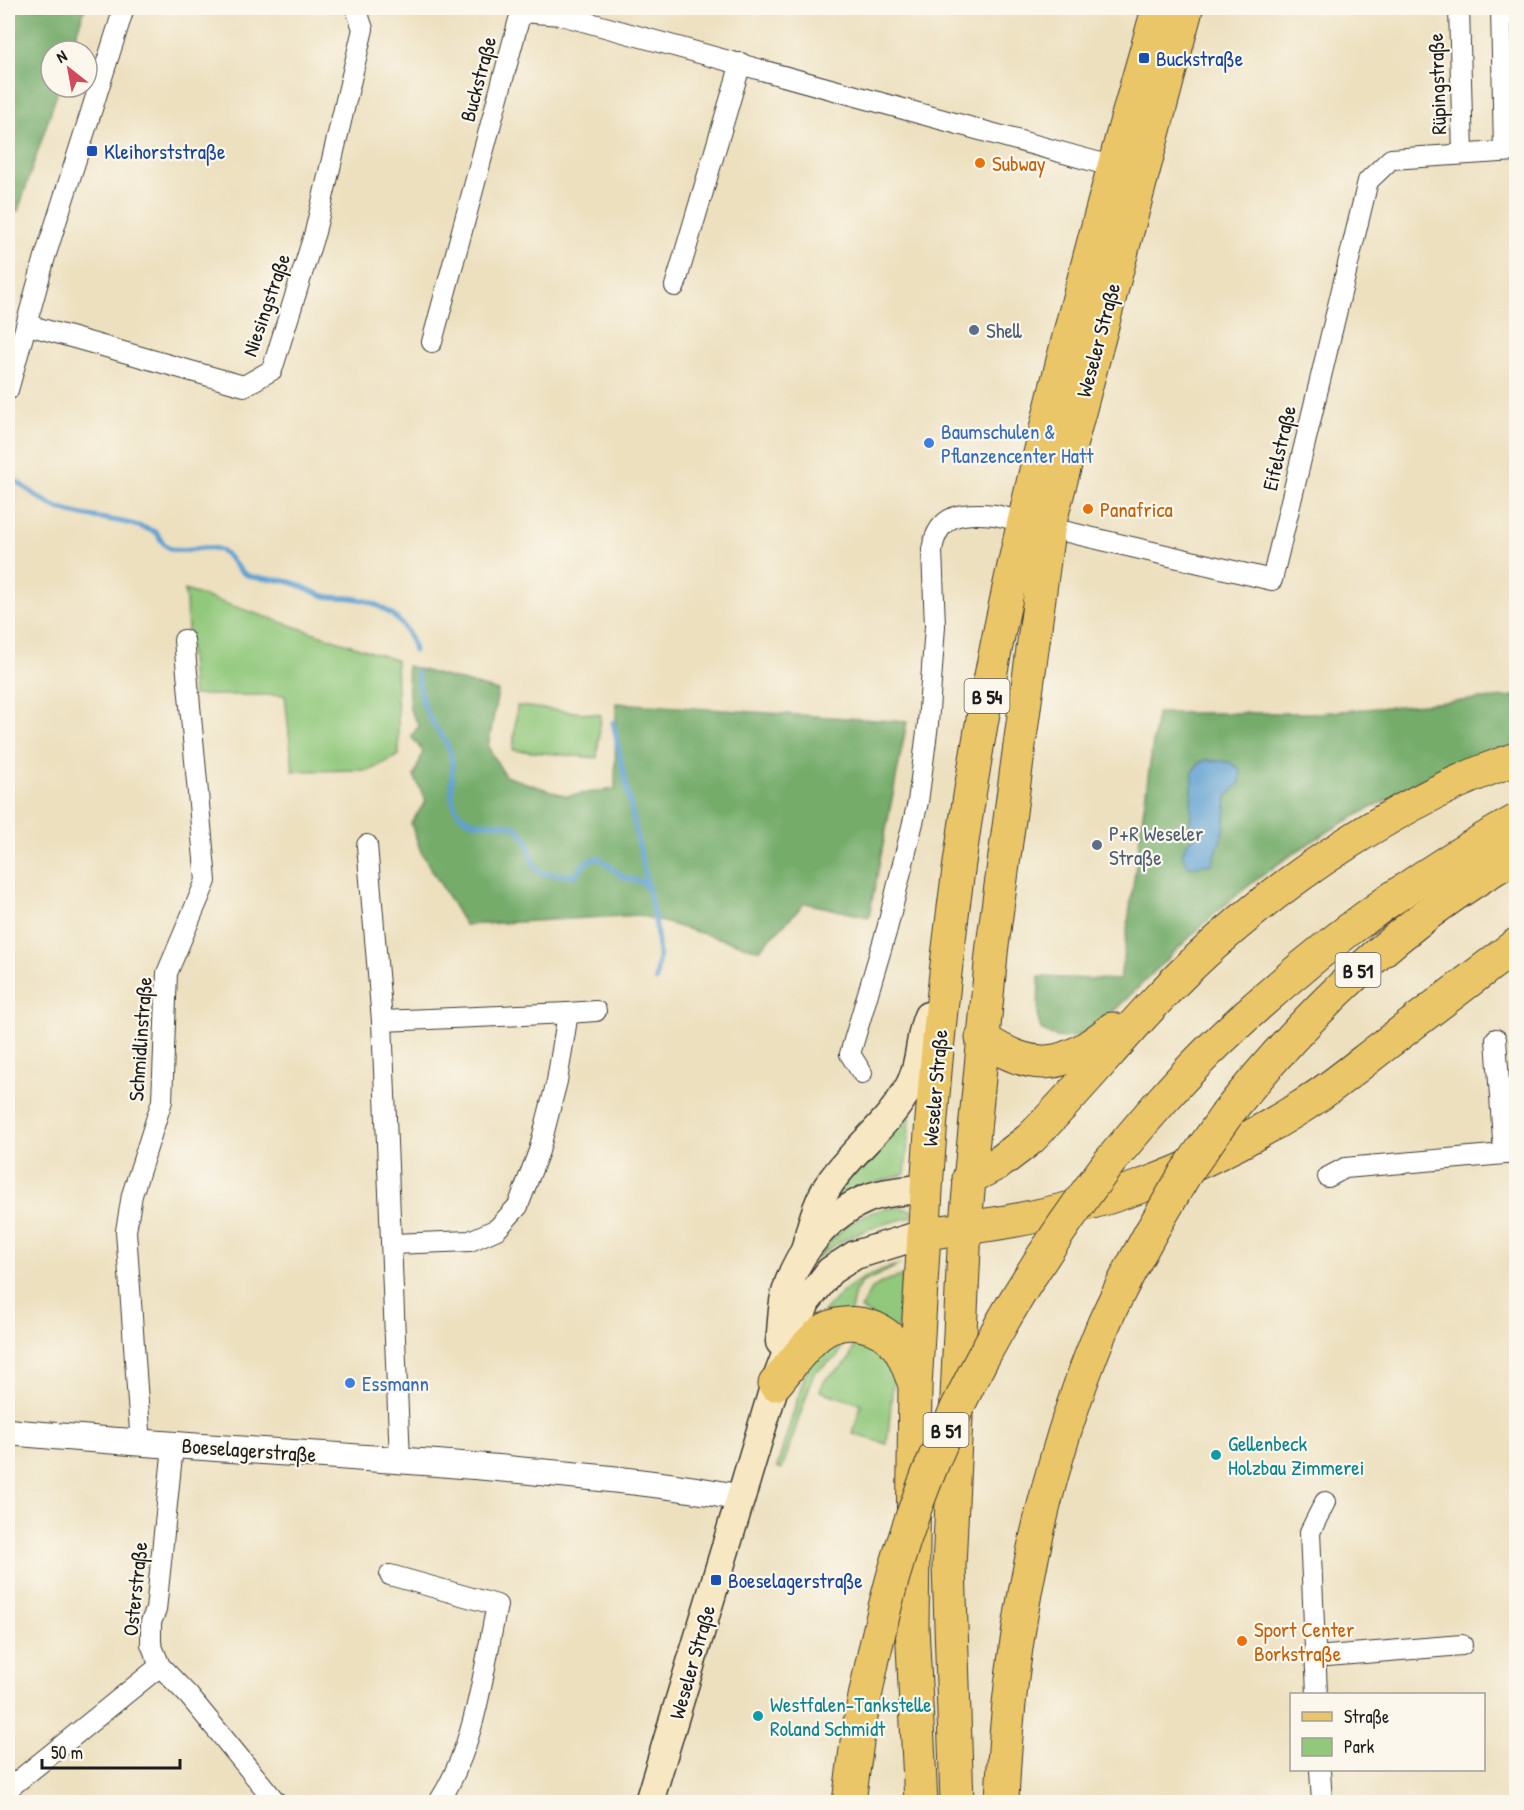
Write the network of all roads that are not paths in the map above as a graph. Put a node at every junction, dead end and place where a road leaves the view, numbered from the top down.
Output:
1 (124, 8) edge
2 (357, 8) edge
3 (1158, 8) edge
4 (1187, 8) edge
5 (1459, 8) edge
6 (1501, 8) edge
7 (741, 63) junction
8 (1510, 151) edge
9 (1463, 154) junction
10 (1128, 170) junction
11 (675, 286) dead end
12 (28, 324) junction
13 (432, 342) dead end
14 (8, 390) edge
15 (1037, 525) junction
16 (184, 640) dead end
17 (985, 710) junction
18 (1024, 713) junction
19 (1516, 759) edge
20 (1516, 821) edge
21 (367, 845) dead end
22 (1516, 856) edge
23 (1516, 945) edge
24 (1170, 988) junction
25 (943, 995) junction
26 (596, 1011) dead end
27 (568, 1013) junction
28 (382, 1021) junction
29 (981, 1038) junction
30 (1496, 1039) dead end
31 (862, 1073) dead end
32 (1510, 1154) edge
33 (1328, 1177) dead end
34 (969, 1178) junction
35 (926, 1188) junction
36 (965, 1228) junction
37 (924, 1233) junction
38 (392, 1244) junction
39 (805, 1251) junction
40 (775, 1384) junction
41 (915, 1386) junction
42 (8, 1432) edge
43 (141, 1445) junction
44 (173, 1446) junction
45 (400, 1460) junction
46 (741, 1498) junction
47 (1324, 1502) dead end
48 (390, 1575) dead end
49 (1462, 1645) dead end
50 (1316, 1657) junction
51 (160, 1666) junction
52 (1317, 1693) edge
53 (1320, 1771) edge
54 (8, 1789) edge
55 (276, 1803) edge
56 (439, 1803) edge
57 (650, 1803) edge
58 (849, 1803) edge
59 (921, 1803) edge
60 (957, 1803) edge
61 (1002, 1803) edge
62 (1322, 1803) edge

1 - 12 street
2 - 12 street, Niesingstraße
3 - 10 main road, Weseler Straße / B 54
4 - 10 main road, Weseler Straße / B 54
5 - 9 street, Rüpingstraße
6 - 8 street, Rüpingstraße
7 - 10 street, Buckstraße
7 - 11 street
7 - 13 street, Buckstraße
8 - 9 street, Rüpingstraße
9 - 15 street, Eifelstraße
10 - 15 main road, Weseler Straße / B 54
12 - 14 street
15 - 17 main road, Weseler Straße / B 54
15 - 18 main road, Weseler Straße / B 54
15 - 31 street
16 - 43 street, Schmidlinstraße
17 - 18 main road, B 54
17 - 25 main road, Weseler Straße / B 54
18 - 29 main road, Weseler Straße / B 54
19 - 24 highway
20 - 58 highway, B 51, bridge
21 - 28 street
22 - 61 highway, B 51, bridge
23 - 36 highway
24 - 29 highway
24 - 34 highway
25 - 35 main road, Weseler Straße / B 54
25 - 39 main road
26 - 27 street
27 - 28 street
27 - 38 street
28 - 38 street
29 - 34 main road, Weseler Straße / B 54
30 - 32 street
32 - 33 street
34 - 35 main road
34 - 36 main road, B 54
35 - 37 main road, B 54
35 - 39 main road, Weseler Straße
36 - 37 main road
36 - 60 highway, B 51
37 - 40 main road, Weseler Straße
37 - 41 highway, B 51
38 - 45 street
39 - 40 main road, Weseler Straße
40 - 41 highway
40 - 46 main road, Weseler Straße
41 - 59 highway, B 51
42 - 43 street, Boeselagerstraße
43 - 44 street, Boeselagerstraße
44 - 45 street, Boeselagerstraße
44 - 51 street, Osterstraße
45 - 46 street, Boeselagerstraße
46 - 57 main road, Weseler Straße
47 - 50 street
48 - 56 street
49 - 50 street
50 - 52 street
51 - 54 street
51 - 55 street, Osterstraße
53 - 62 street

